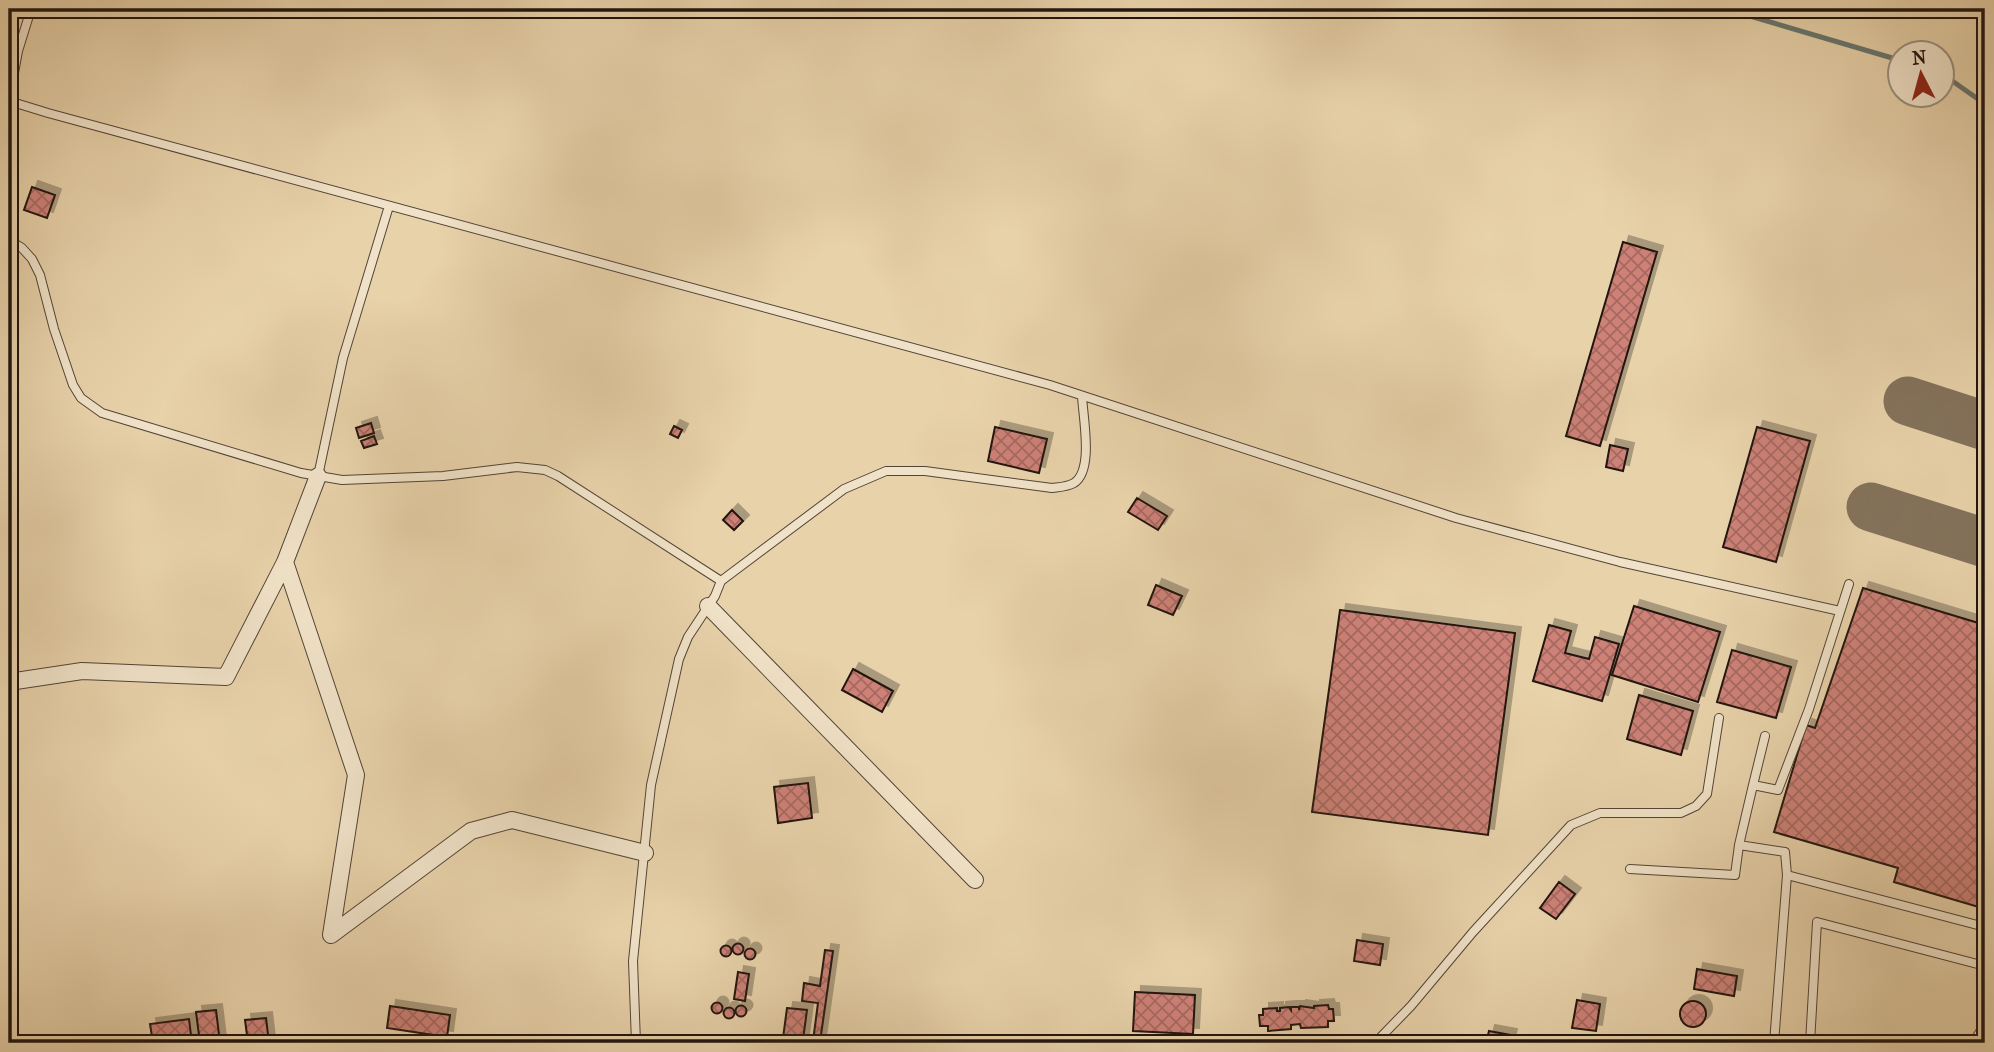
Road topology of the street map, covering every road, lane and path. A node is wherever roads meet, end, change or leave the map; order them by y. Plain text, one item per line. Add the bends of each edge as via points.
1 (31, 9) edge
2 (9, 100) edge
3 (389, 206) junction
4 (9, 240) edge
5 (1082, 396) junction
6 (317, 476) junction
7 (285, 562) junction
8 (722, 581) junction
9 (1849, 584) dead end
10 (708, 606) junction
11 (1840, 611) junction
12 (9, 682) edge
13 (1719, 718) dead end
14 (1765, 736) dead end
15 (1753, 785) junction
16 (1739, 845) junction
17 (645, 853) junction
18 (1630, 869) dead end
19 (1787, 875) junction
20 (975, 880) dead end
21 (1985, 927) edge
22 (1985, 966) edge
23 (1985, 1024) edge
24 (636, 1043) edge
25 (1375, 1043) edge
26 (1774, 1043) edge
27 (1811, 1043) edge
28 (1973, 1043) edge

1 - 2 lane
2 - 3 lane
3 - 5 lane
3 - 6 lane via 344,358
4 - 6 lane via 32,259 40,275 74,385 92,407
5 - 8 lane via 1086,459 1081,476 1066,487 887,471 844,489
5 - 11 lane via 1456,518 1620,562
6 - 7 street
6 - 8 lane via 366,480 517,467 545,470
7 - 12 street via 226,677 82,671
7 - 17 street via 356,775 331,934 471,831 512,820
8 - 10 lane
9 - 11 lane
10 - 17 lane via 678,659 650,785
10 - 20 street
11 - 15 lane via 1777,790
13 - 25 lane via 1707,794 1696,806 1681,813 1600,813 1572,825
14 - 15 lane
15 - 16 lane
16 - 18 lane via 1735,875
16 - 19 lane via 1785,852
17 - 24 lane via 633,961
19 - 21 lane
19 - 26 lane
22 - 27 lane via 1817,922
23 - 28 lane

